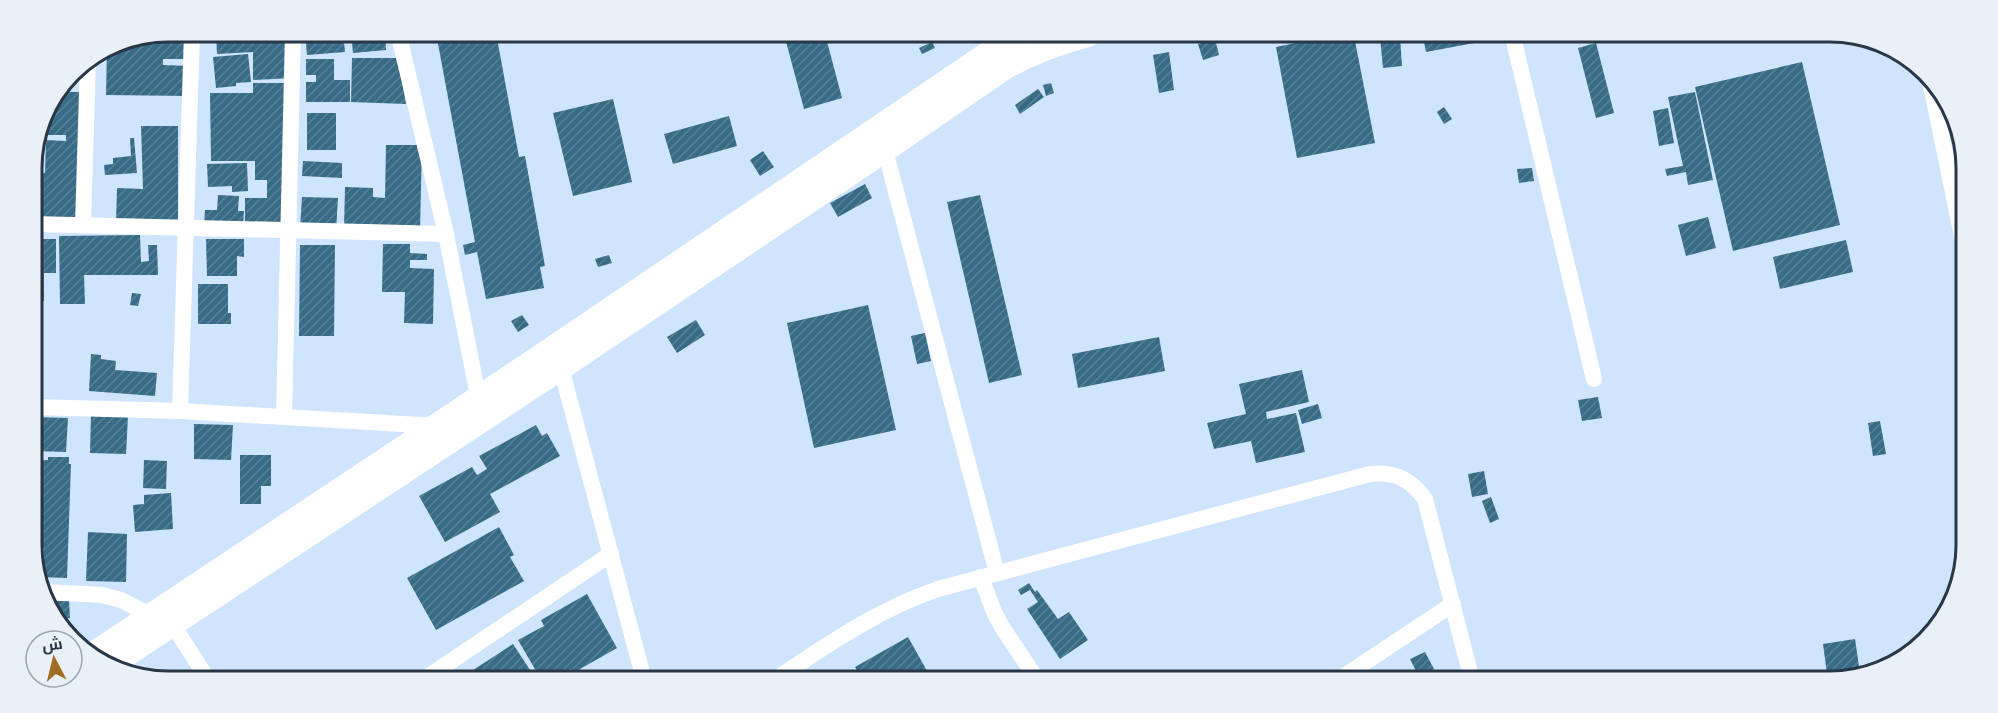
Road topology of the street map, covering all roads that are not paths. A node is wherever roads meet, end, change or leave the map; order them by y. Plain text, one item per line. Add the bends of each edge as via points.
1 (192, 42) edge
2 (293, 42) edge
3 (400, 42) edge
4 (1006, 42) edge
5 (1064, 42) edge
6 (1514, 42) edge
7 (88, 71) edge
8 (1933, 95) edge
9 (885, 150) junction
10 (1956, 207) edge
11 (42, 224) edge
12 (83, 225) junction
13 (187, 228) junction
14 (287, 231) junction
15 (446, 234) junction
16 (561, 368) junction
17 (1594, 379) dead end
18 (42, 407) edge
19 (480, 408) junction
20 (180, 411) junction
21 (284, 417) junction
22 (446, 431) junction
23 (611, 554) junction
24 (989, 575) junction
25 (52, 592) edge
26 (1453, 604) junction
27 (150, 615) junction
28 (172, 625) junction
29 (99, 650) edge
30 (119, 661) edge
31 (202, 671) edge
32 (436, 671) edge
33 (642, 671) edge
34 (788, 671) edge
35 (1031, 671) edge
36 (1352, 671) edge
37 (1470, 671) edge

1 - 13 street
2 - 14 street
3 - 15 street
4 - 19 main road
5 - 9 main road via 1004,68
6 - 17 street
7 - 12 street
8 - 10 street
9 - 16 main road
9 - 24 street
11 - 12 street
12 - 13 street
13 - 14 street
13 - 20 street
14 - 15 street
14 - 21 street
15 - 19 street
16 - 19 main road
16 - 23 street
18 - 20 street
19 - 22 main road
20 - 21 street
21 - 22 street
22 - 27 main road
22 - 28 main road
23 - 32 street
23 - 33 street
24 - 26 street via 1380,472 1412,483 1425,499
24 - 34 street via 894,606
24 - 35 street via 994,612
25 - 27 street via 102,595
26 - 36 street
26 - 37 street
27 - 29 main road
28 - 30 main road
28 - 31 street

